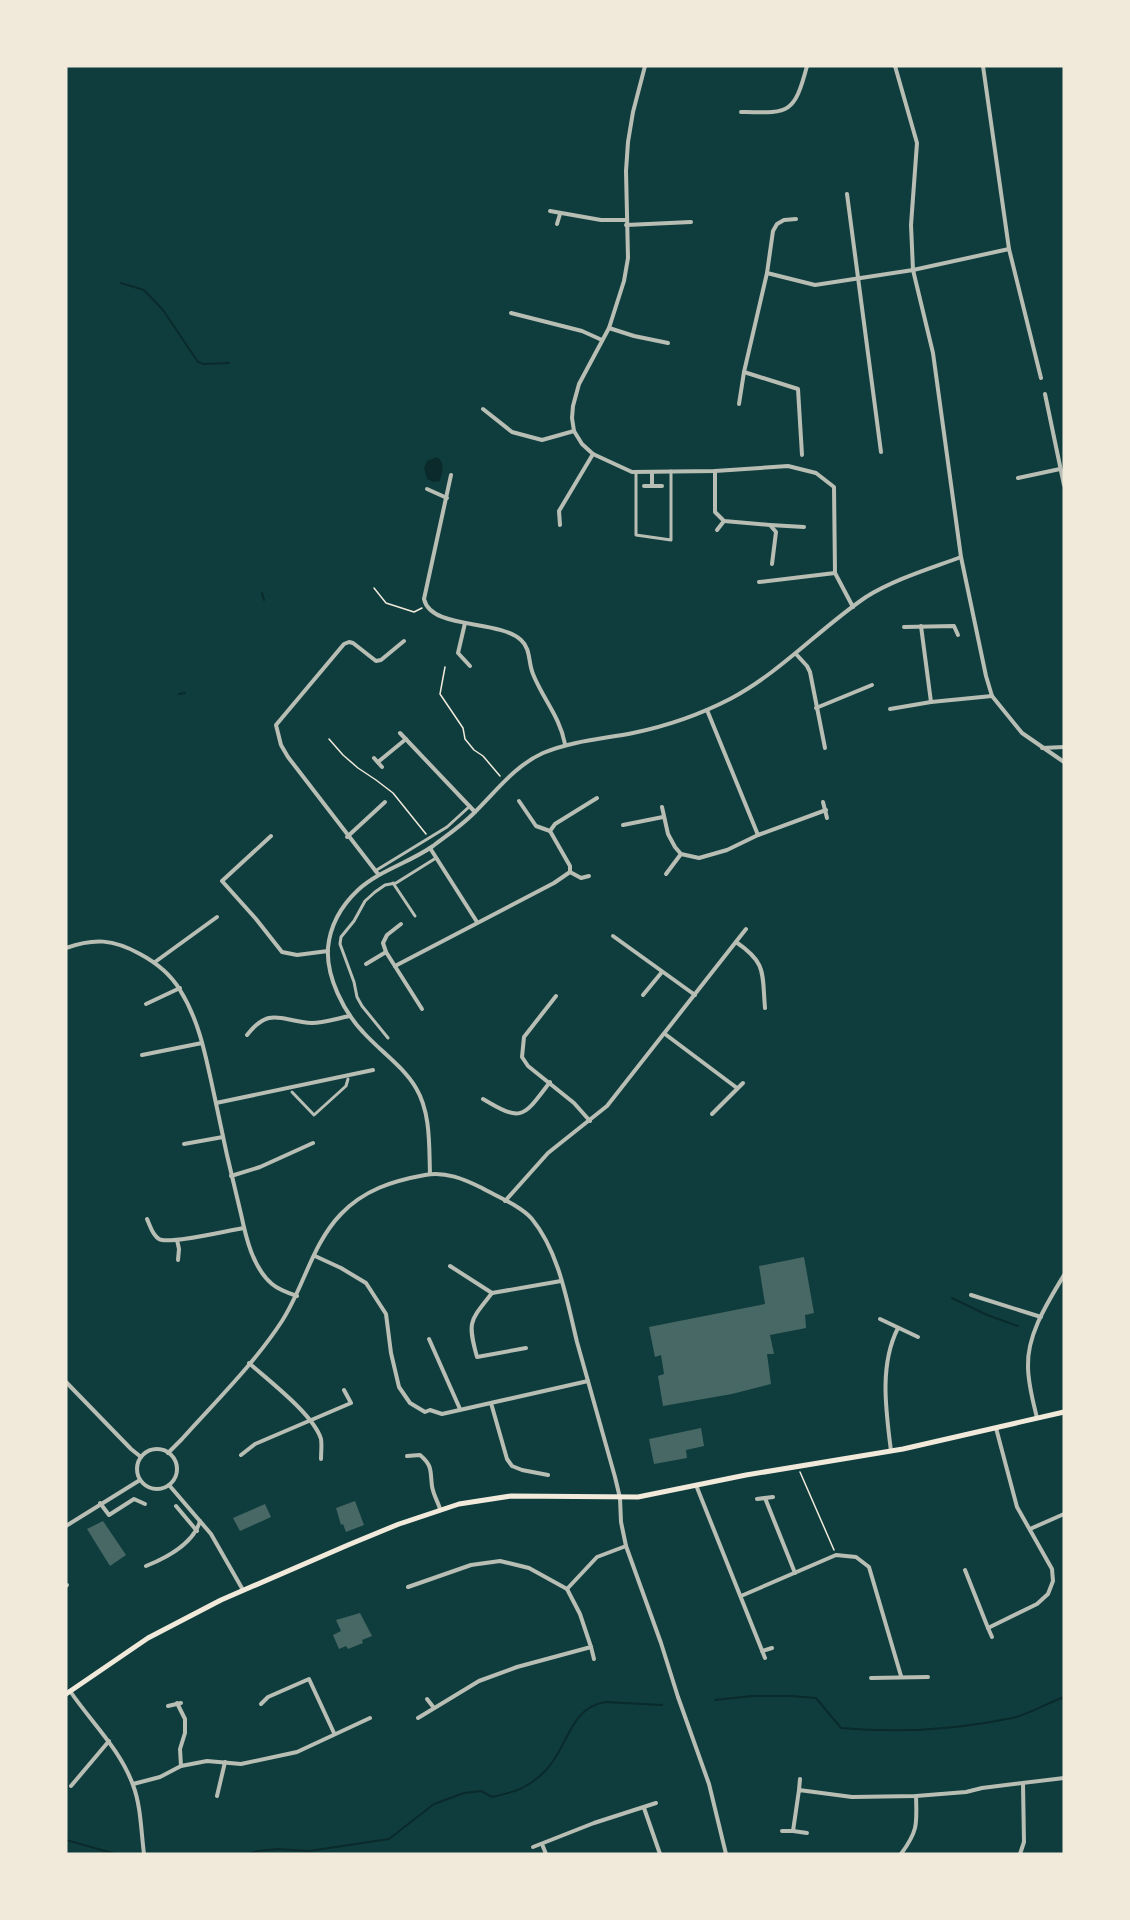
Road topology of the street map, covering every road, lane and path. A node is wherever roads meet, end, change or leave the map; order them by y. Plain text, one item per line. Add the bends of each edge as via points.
1 (645, 66) edge
2 (807, 66) edge
3 (895, 66) edge
4 (983, 66) edge
5 (741, 112) dead end
6 (847, 194) dead end
7 (550, 211) dead end
8 (561, 214) junction
9 (796, 219) dead end
10 (691, 222) dead end
11 (626, 223) junction
12 (557, 224) dead end
13 (1009, 249) junction
14 (914, 270) junction
15 (767, 273) junction
16 (857, 278) junction
17 (511, 313) dead end
18 (609, 327) junction
19 (602, 340) junction
20 (668, 343) dead end
21 (744, 372) junction
22 (1041, 378) dead end
23 (1045, 394) dead end
24 (739, 404) dead end
25 (483, 409) dead end
26 (574, 431) junction
27 (881, 452) dead end
28 (593, 454) junction
29 (802, 455) dead end
30 (1060, 469) junction
31 (671, 471) junction
32 (715, 471) junction
33 (636, 472) junction
34 (652, 472) junction
35 (451, 475) dead end
36 (1018, 478) dead end
37 (1064, 485) edge
38 (644, 486) dead end
39 (652, 486) junction
40 (662, 486) dead end
41 (427, 489) dead end
42 (447, 498) junction
43 (724, 521) junction
44 (560, 525) dead end
45 (770, 525) junction
46 (804, 527) dead end
47 (717, 530) dead end
48 (961, 557) junction
49 (772, 564) dead end
50 (835, 573) junction
51 (759, 582) dead end
52 (375, 588) dead end
53 (426, 606) junction
54 (853, 607) junction
55 (465, 623) junction
56 (921, 626) junction
57 (904, 627) dead end
58 (958, 635) dead end
59 (404, 641) dead end
60 (796, 654) junction
61 (470, 666) dead end
62 (445, 667) dead end
63 (872, 685) dead end
64 (992, 696) junction
65 (931, 702) junction
66 (816, 708) junction
67 (890, 709) dead end
68 (707, 710) junction
69 (400, 733) dead end
70 (329, 739) dead end
71 (406, 740) junction
72 (565, 744) junction
73 (1041, 747) junction
74 (1064, 747) edge
75 (825, 748) dead end
76 (1064, 762) edge
77 (382, 767) dead end
78 (504, 782) junction
79 (597, 798) dead end
80 (519, 801) dead end
81 (385, 802) dead end
82 (823, 802) dead end
83 (470, 806) junction
84 (662, 807) dead end
85 (826, 810) junction
86 (475, 812) junction
87 (663, 817) junction
88 (826, 818) dead end
89 (623, 825) dead end
90 (550, 831) junction
91 (271, 836) dead end
92 (758, 836) junction
93 (347, 837) junction
94 (428, 837) junction
95 (430, 848) junction
96 (681, 854) junction
97 (436, 858) junction
98 (570, 872) junction
99 (377, 873) junction
100 (666, 874) dead end
101 (589, 876) dead end
102 (393, 883) junction
103 (415, 916) dead end
104 (217, 917) dead end
105 (477, 922) junction
106 (401, 924) dead end
107 (746, 929) dead end
108 (613, 936) dead end
109 (736, 942) junction
110 (66, 948) edge
111 (328, 951) junction
112 (386, 952) junction
113 (155, 962) junction
114 (366, 964) dead end
115 (395, 966) junction
116 (662, 972) junction
117 (180, 988) junction
118 (643, 995) dead end
119 (695, 995) junction
120 (556, 996) dead end
121 (146, 1004) dead end
122 (765, 1008) dead end
123 (422, 1009) dead end
124 (350, 1016) junction
125 (665, 1034) junction
126 (247, 1035) dead end
127 (388, 1038) dead end
128 (202, 1043) junction
129 (142, 1055) dead end
130 (373, 1070) dead end
131 (348, 1079) dead end
132 (550, 1082) junction
133 (743, 1083) dead end
134 (737, 1088) junction
135 (292, 1092) dead end
136 (483, 1098) dead end
137 (216, 1103) junction
138 (712, 1113) dead end
139 (590, 1121) junction
140 (223, 1137) junction
141 (312, 1143) dead end
142 (184, 1144) dead end
143 (430, 1174) junction
144 (231, 1176) junction
145 (506, 1201) junction
146 (147, 1219) dead end
147 (244, 1227) junction
148 (177, 1240) junction
149 (315, 1256) junction
150 (178, 1260) dead end
151 (450, 1266) dead end
152 (1064, 1275) edge
153 (561, 1281) junction
154 (492, 1293) junction
155 (972, 1295) dead end
156 (297, 1296) junction
157 (1041, 1317) junction
158 (880, 1319) dead end
159 (898, 1328) junction
160 (918, 1337) dead end
161 (429, 1339) dead end
162 (526, 1347) dead end
163 (249, 1363) junction
164 (588, 1381) junction
165 (66, 1382) edge
166 (344, 1390) dead end
167 (491, 1404) junction
168 (460, 1409) junction
169 (1064, 1412) edge
170 (1037, 1418) junction
171 (310, 1422) junction
172 (996, 1428) junction
173 (891, 1451) junction
174 (168, 1453) junction
175 (241, 1455) dead end
176 (407, 1456) dead end
177 (141, 1457) junction
178 (321, 1459) dead end
179 (797, 1466) junction
180 (548, 1475) dead end
181 (140, 1480) junction
182 (169, 1485) junction
183 (696, 1485) junction
184 (772, 1497) dead end
185 (620, 1498) junction
186 (765, 1498) junction
187 (757, 1499) dead end
188 (100, 1503) junction
189 (145, 1504) dead end
190 (176, 1506) dead end
191 (440, 1509) junction
192 (1064, 1514) edge
193 (109, 1515) junction
194 (104, 1518) dead end
195 (200, 1521) junction
196 (66, 1525) edge
197 (1030, 1529) junction
198 (197, 1531) junction
199 (626, 1546) junction
200 (836, 1555) junction
201 (146, 1566) dead end
202 (965, 1570) dead end
203 (795, 1573) junction
204 (408, 1587) dead end
205 (567, 1589) junction
206 (243, 1590) junction
207 (741, 1596) junction
208 (988, 1628) junction
209 (992, 1636) dead end
210 (591, 1647) junction
211 (772, 1648) dead end
212 (762, 1651) junction
213 (765, 1658) dead end
214 (594, 1659) dead end
215 (313, 1675) dead end
216 (901, 1676) junction
217 (928, 1677) dead end
218 (871, 1678) dead end
219 (309, 1679) junction
220 (68, 1693) edge
221 (427, 1699) dead end
222 (261, 1704) dead end
223 (168, 1706) dead end
224 (434, 1708) junction
225 (370, 1718) dead end
226 (418, 1718) dead end
227 (334, 1733) junction
228 (109, 1741) junction
229 (225, 1762) junction
230 (181, 1766) junction
231 (800, 1779) dead end
232 (1064, 1779) edge
233 (133, 1784) junction
234 (1023, 1784) junction
235 (71, 1786) dead end
236 (800, 1790) junction
237 (217, 1796) dead end
238 (916, 1796) junction
239 (656, 1803) dead end
240 (644, 1808) junction
241 (793, 1831) junction
242 (782, 1832) dead end
243 (807, 1833) dead end
244 (542, 1844) junction
245 (533, 1847) dead end
246 (144, 1854) edge
247 (546, 1854) edge
248 (660, 1854) edge
249 (726, 1854) edge
250 (901, 1854) edge
251 (1020, 1854) edge

1 - 11 street via 628,142
2 - 5 street via 793,105 773,113
3 - 14 street via 917,143 911,225
4 - 13 street
6 - 16 street
7 - 8 street
8 - 11 street
8 - 12 street
9 - 15 street via 784,220 773,231
10 - 11 street
11 - 18 street via 628,258
13 - 14 street
13 - 22 street
14 - 16 street
14 - 48 street via 933,353
15 - 16 street via 815,285
15 - 21 street
16 - 27 street
17 - 19 street
18 - 19 street
18 - 20 street
19 - 26 street via 579,384 573,406
21 - 24 street
21 - 29 street via 798,389
23 - 30 street
25 - 26 street via 512,432 542,440
26 - 28 street
28 - 33 street
28 - 44 street via 559,511
30 - 36 street
30 - 37 street
31 - 32 street
31 - 33 street via 671,540 636,535
31 - 34 street
32 - 43 street via 715,512
32 - 50 street via 788,466 816,473 834,487
33 - 34 street
34 - 39 street
35 - 42 street
38 - 39 street
39 - 40 street
41 - 42 street
42 - 53 street via 424,598
43 - 45 street
43 - 47 street
45 - 46 street
45 - 49 street via 776,532
48 - 54 street via 913,574
48 - 64 street
50 - 51 street
50 - 54 street
52 - 53 path via 386,603 414,612
53 - 55 street via 435,614
54 - 60 street
55 - 61 street via 458,653
55 - 72 street via 499,629 525,645 533,674 555,714
56 - 57 street
56 - 58 street via 954,626
56 - 65 street
59 - 93 street via 376,661 354,644 344,644 276,725 288,757
60 - 66 street via 810,672
60 - 68 street via 754,685
62 - 78 path via 440,694 463,728 465,739
63 - 66 street
64 - 65 street
64 - 73 street via 1022,733
65 - 67 street
66 - 75 street
68 - 72 street via 649,729
68 - 92 street
69 - 71 street
70 - 94 path via 358,768 393,793
71 - 77 street via 376,760
71 - 83 street
72 - 78 street via 523,765
73 - 74 street
73 - 76 street
78 - 86 street
79 - 90 street
80 - 90 street via 536,826
81 - 93 street
82 - 85 street
83 - 86 street
83 - 94 street via 447,827
84 - 87 street
85 - 88 street
85 - 92 street
86 - 95 street
87 - 89 street
87 - 96 street
90 - 98 street
91 - 111 street via 222,881 282,952 297,955
92 - 96 street via 709,856
93 - 99 street
94 - 99 street
95 - 97 street
95 - 99 street
96 - 100 street
97 - 102 street
97 - 105 street
98 - 101 street via 581,878
98 - 105 street
99 - 111 street via 335,920
102 - 103 street
102 - 127 street via 365,901 340,944 357,997
104 - 113 street
105 - 115 street
106 - 112 street via 387,935
107 - 109 street
108 - 116 street
109 - 119 street
109 - 122 street via 759,962
110 - 113 street via 99,940 128,947
111 - 124 street via 336,988
112 - 114 street
112 - 115 street
113 - 117 street
115 - 123 street
116 - 118 street
116 - 119 street
117 - 121 street
117 - 128 street
119 - 125 street
120 - 132 street via 524,1037 522,1046 522,1057 528,1066
124 - 126 street via 312,1023 278,1016 256,1023
124 - 143 street via 417,1089 426,1118
125 - 134 street
125 - 139 street via 607,1106
128 - 129 street
128 - 137 street
130 - 137 street
131 - 135 street via 346,1086 314,1115
132 - 136 street via 530,1108 521,1113 510,1114
132 - 139 street
133 - 134 street
134 - 138 street
137 - 140 street
139 - 145 street via 548,1154
140 - 142 street
140 - 144 street
141 - 144 street
143 - 145 street via 464,1179
143 - 149 street via 384,1184 360,1197 331,1225
144 - 147 street
145 - 153 street via 531,1218 548,1245
146 - 148 street via 156,1237
147 - 148 street
147 - 156 street via 264,1276 279,1289
148 - 150 street
149 - 156 street
149 - 168 street via 366,1283 386,1314 399,1387 410,1403 425,1412 442,1414
151 - 154 street
152 - 157 street
153 - 154 street
153 - 164 street
154 - 162 street via 470,1327 477,1357
155 - 157 street
156 - 163 street
157 - 170 street via 1028,1365
158 - 159 street
159 - 160 street
159 - 173 street via 889,1349 886,1378 885,1410
161 - 168 street
163 - 171 street
163 - 174 street
164 - 167 street
164 - 185 street
165 - 177 street
166 - 171 street via 351,1403
167 - 168 street
167 - 180 street via 512,1466
169 - 170 main road
170 - 172 main road
171 - 175 street via 255,1444
171 - 178 street via 321,1439
172 - 173 main road
172 - 197 street via 1017,1507
173 - 179 main road
174 - 177 street via 156,1449
174 - 182 street via 176,1464
176 - 191 street via 420,1455 427,1461
177 - 181 street via 136,1469
179 - 183 main road
179 - 200 path
181 - 182 street via 156,1489
181 - 188 street
182 - 195 street
183 - 185 main road
183 - 207 street
184 - 186 street
185 - 191 main road via 511,1496
185 - 199 street
186 - 187 street
186 - 203 street
188 - 193 street
188 - 196 street
189 - 193 street via 134,1499
190 - 198 street
191 - 206 main road
192 - 197 street
193 - 194 street
195 - 198 street
195 - 206 street
197 - 208 street via 1052,1569 1048,1594 1037,1604
198 - 201 street via 166,1558
199 - 205 street via 597,1557
199 - 249 street via 709,1784
200 - 203 street
200 - 216 street via 856,1557 869,1567
202 - 208 street
203 - 207 street
204 - 205 street via 471,1565 500,1561 529,1568
205 - 210 street
206 - 220 main road via 148,1638
207 - 212 street
208 - 209 street
210 - 214 street
210 - 224 street via 479,1681
211 - 212 street
212 - 213 street
215 - 219 street
216 - 217 street
216 - 218 street
219 - 222 street
219 - 227 street
220 - 228 street
221 - 224 street
223 - 230 street via 179,1703 185,1719
224 - 226 street
225 - 227 street
227 - 229 street via 297,1752 241,1764
228 - 233 street
228 - 235 street
229 - 230 street
229 - 237 street
230 - 233 street
231 - 236 street
232 - 234 street
233 - 246 street
234 - 238 street
234 - 251 street via 1024,1842
236 - 238 street via 852,1797
236 - 241 street
238 - 250 street via 917,1827
239 - 240 street
240 - 244 street
240 - 248 street
241 - 242 street
241 - 243 street
244 - 245 street
244 - 247 street

